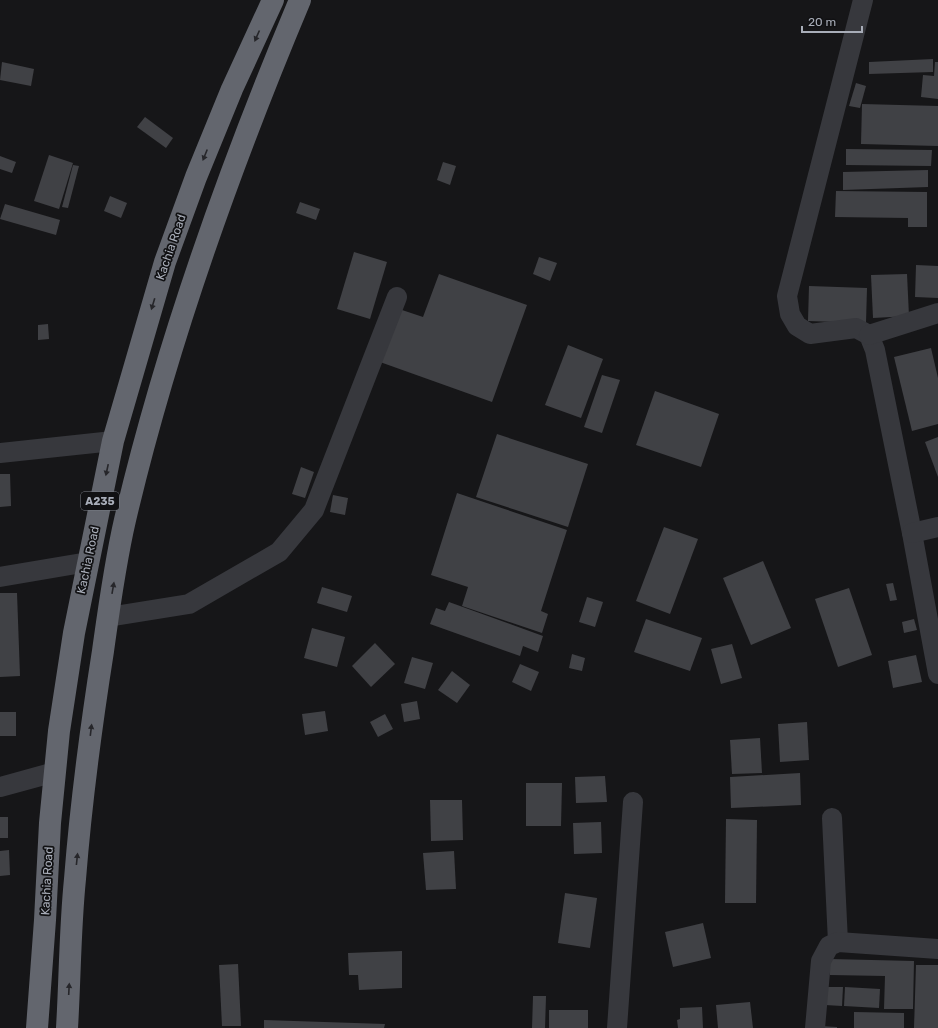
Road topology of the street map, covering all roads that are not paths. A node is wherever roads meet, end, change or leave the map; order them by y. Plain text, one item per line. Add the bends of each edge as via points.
1 (273, 0) edge
2 (300, 0) edge
3 (863, 0) edge
4 (397, 297) dead end
5 (938, 312) edge
6 (869, 335) junction
7 (113, 441) junction
8 (0, 453) edge
9 (938, 527) edge
10 (912, 533) junction
11 (88, 562) junction
12 (0, 577) edge
13 (108, 617) junction
14 (938, 674) edge
15 (55, 772) junction
16 (0, 787) edge
17 (633, 802) dead end
18 (832, 818) dead end
19 (838, 942) junction
20 (938, 949) edge
21 (37, 1028) edge
22 (67, 1028) edge
23 (617, 1028) edge
24 (815, 1028) edge

1 -> 7 highway, Kachia Road / A235 via 232,89 165,262
13 -> 2 highway, A235 via 125,522 169,357 194,275 262,90
3 - 6 street via 787,296 790,314 797,326 810,334 856,328
4 - 13 street via 314,510 279,552 189,604
5 - 6 street
6 - 10 street via 875,350
7 - 8 street
7 -> 11 highway, Kachia Road / A235
9 - 10 street
10 - 14 street
11 - 12 street
11 - 15 highway, Kachia Road / A235 via 73,640
22 -> 13 highway, A235 via 74,880
15 - 16 street
15 - 21 highway, Kachia Road / A235
17 - 23 street
18 - 19 street
19 - 20 street
19 - 24 street via 829,946 821,961

